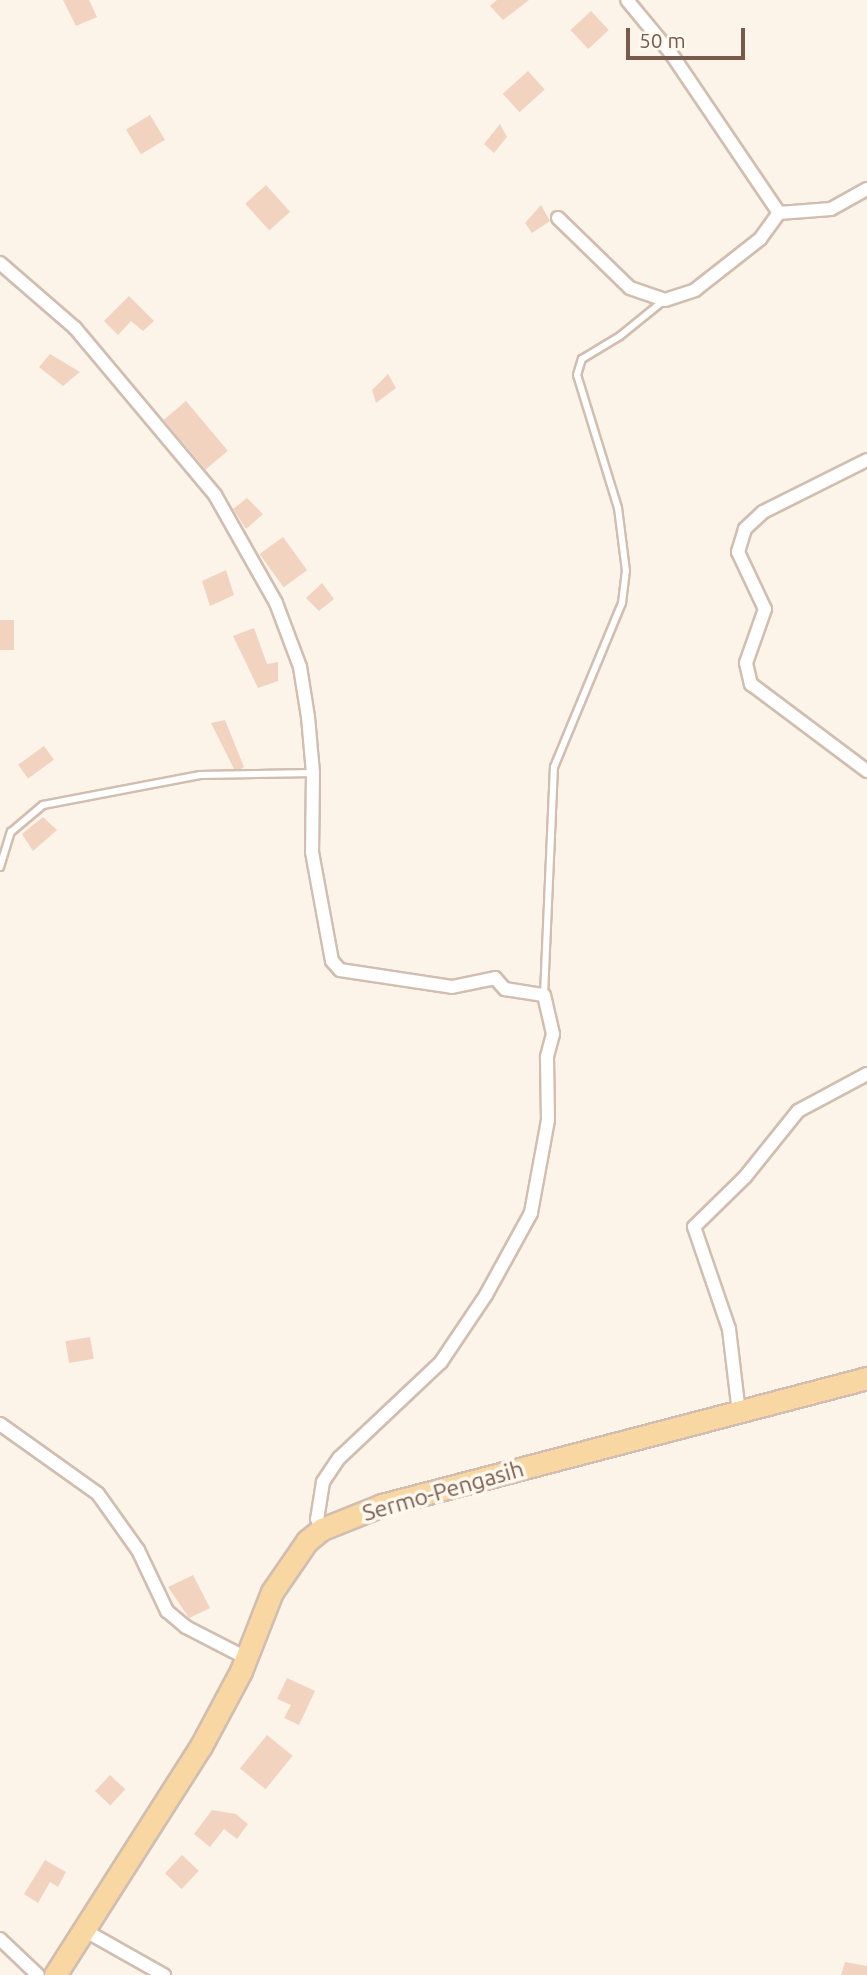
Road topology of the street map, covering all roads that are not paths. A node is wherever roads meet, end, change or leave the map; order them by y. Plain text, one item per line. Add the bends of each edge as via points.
1 (627, 0) edge
2 (867, 189) edge
3 (779, 213) junction
4 (558, 218) dead end
5 (0, 263) edge
6 (665, 300) junction
7 (867, 460) edge
8 (867, 771) edge
9 (313, 772) junction
10 (0, 867) edge
11 (544, 995) junction
12 (867, 1074) edge
13 (867, 1378) edge
14 (739, 1413) junction
15 (0, 1424) edge
16 (322, 1529) junction
17 (246, 1658) junction
18 (84, 1930) junction
19 (0, 1939) edge
20 (38, 1975) edge
21 (55, 1975) edge
22 (164, 1975) edge

1 - 3 street via 670,52
2 - 3 street via 831,209
3 - 6 street via 760,239 695,290
4 - 6 street via 630,289
5 - 9 street via 75,328 215,495 291,636 300,667
6 - 11 lane via 582,359 577,375 618,508 626,571 622,603 554,767
7 - 8 street via 763,512 745,528 738,552 765,609 746,663 751,684
9 - 10 lane via 200,775 43,805 10,832
9 - 11 street via 314,877 327,948 340,970 452,987 495,978 505,989
11 - 16 street via 553,1034 547,1057 548,1119 531,1213 486,1295 441,1362 339,1458 323,1482 317,1519
12 - 14 street via 798,1111 746,1177 694,1227 693,1236 729,1329
13 - 14 main road, Sermo-Pengasih
14 - 16 main road, Sermo-Pengasih via 382,1504
15 - 17 street via 98,1494 138,1550 167,1611 186,1627
16 - 17 main road, Sermo-Pengasih via 307,1541 272,1592
17 - 18 main road, Sermo-Pengasih via 201,1746
18 - 21 main road, Sermo-Pengasih
18 - 22 street
19 - 20 street

